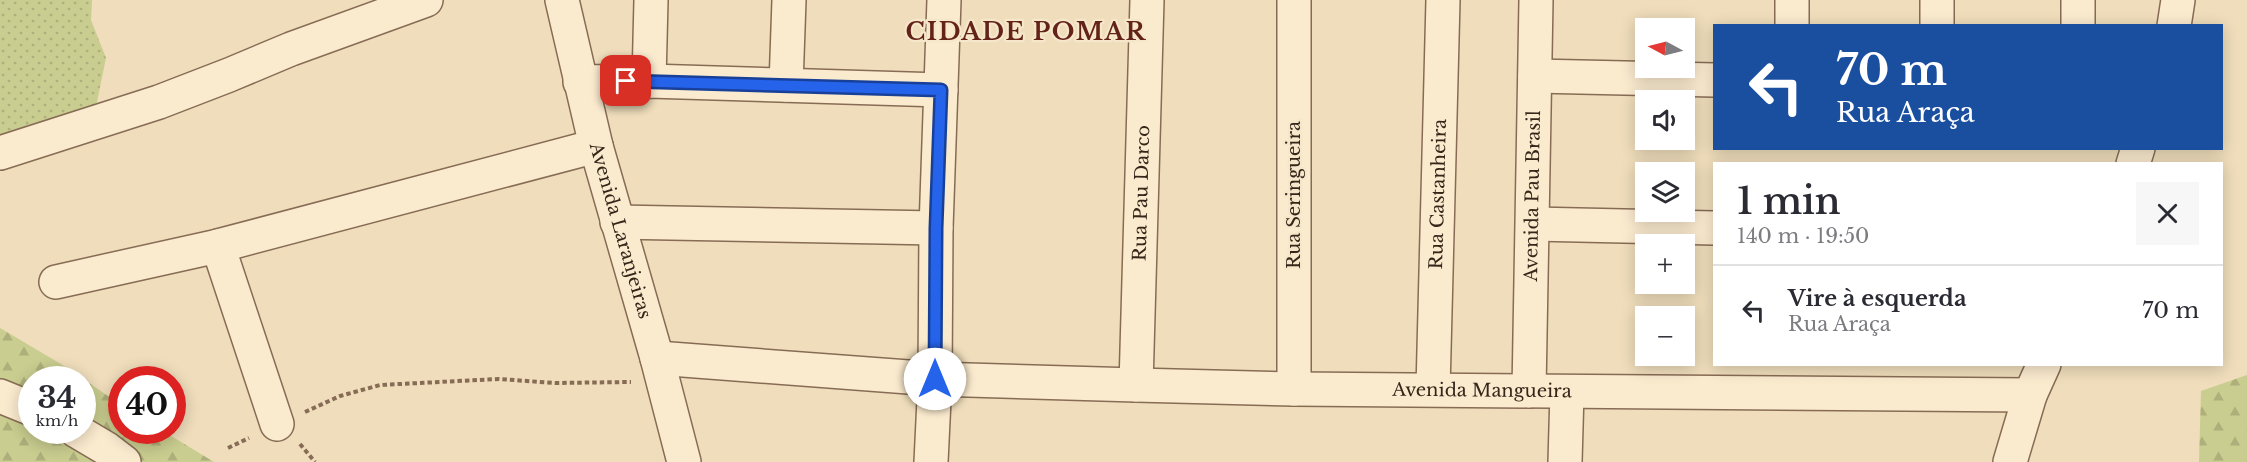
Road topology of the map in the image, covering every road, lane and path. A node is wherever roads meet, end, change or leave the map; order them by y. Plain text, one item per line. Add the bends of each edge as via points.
1 (426, 0) edge
2 (562, 0) edge
3 (651, 0) edge
4 (789, 0) edge
5 (944, 0) edge
6 (1147, 0) edge
7 (1294, 0) edge
8 (1443, 0) edge
9 (1536, 0) edge
10 (1792, 0) edge
11 (1937, 0) edge
12 (2078, 0) edge
13 (2178, 0) edge
14 (1792, 24) edge
15 (1937, 24) edge
16 (2078, 24) edge
17 (2174, 24) edge
18 (1535, 76) junction
19 (1713, 80) edge
20 (649, 81) junction
21 (580, 82) junction
22 (786, 85) junction
23 (941, 90) junction
24 (596, 146) junction
25 (0, 153) edge
26 (617, 222) junction
27 (1533, 224) junction
28 (936, 228) junction
29 (1713, 228) edge
30 (218, 246) junction
31 (56, 282) dead end
32 (657, 358) junction
33 (2043, 366) edge
34 (935, 379) junction
35 (1136, 385) junction
36 (1294, 389) junction
37 (1433, 389) junction
38 (1529, 391) junction
39 (1567, 392) junction
40 (2030, 395) junction
41 (0, 396) edge
42 (18, 403) edge
43 (277, 424) junction
44 (96, 442) edge
45 (228, 447) dead end
46 (681, 461) edge
47 (124, 462) edge
48 (931, 462) edge
49 (1565, 462) edge
50 (2010, 462) edge

1 - 25 street via 159,102
2 - 21 street, Avenida Laranjeiras
3 - 20 street
4 - 22 street
5 - 23 street
6 - 35 street, Rua Pau Darco
7 - 36 street, Rua Seringueira
8 - 37 street, Rua Castanheira
9 - 18 street, Avenida Pau Brasil
10 - 14 street
11 - 15 street
12 - 16 street
13 - 17 street
18 - 19 street
18 - 27 street, Avenida Pau Brasil
20 - 21 street
20 - 22 street
21 - 24 street, Avenida Laranjeiras
22 - 23 street
23 - 28 street
24 - 26 street, Avenida Laranjeiras
24 - 30 street
26 - 28 street
26 - 32 street, Avenida Laranjeiras
27 - 29 street
27 - 38 street, Avenida Pau Brasil
28 - 34 street
30 - 31 street
30 - 43 street
32 - 34 street, Avenida Mangueira
32 - 43 path via 646,374 631,382 499,379 380,385 340,396
32 - 46 street, Avenida Laranjeiras
33 - 40 street
34 - 35 street, Avenida Mangueira
34 - 48 street
35 - 36 street, Avenida Mangueira
36 - 37 street, Avenida Mangueira
37 - 38 street, Avenida Mangueira
38 - 39 street, Avenida Mangueira
39 - 40 street, Avenida Mangueira
39 - 49 street
40 - 50 street
41 - 42 street
43 - 45 path
44 - 47 street

